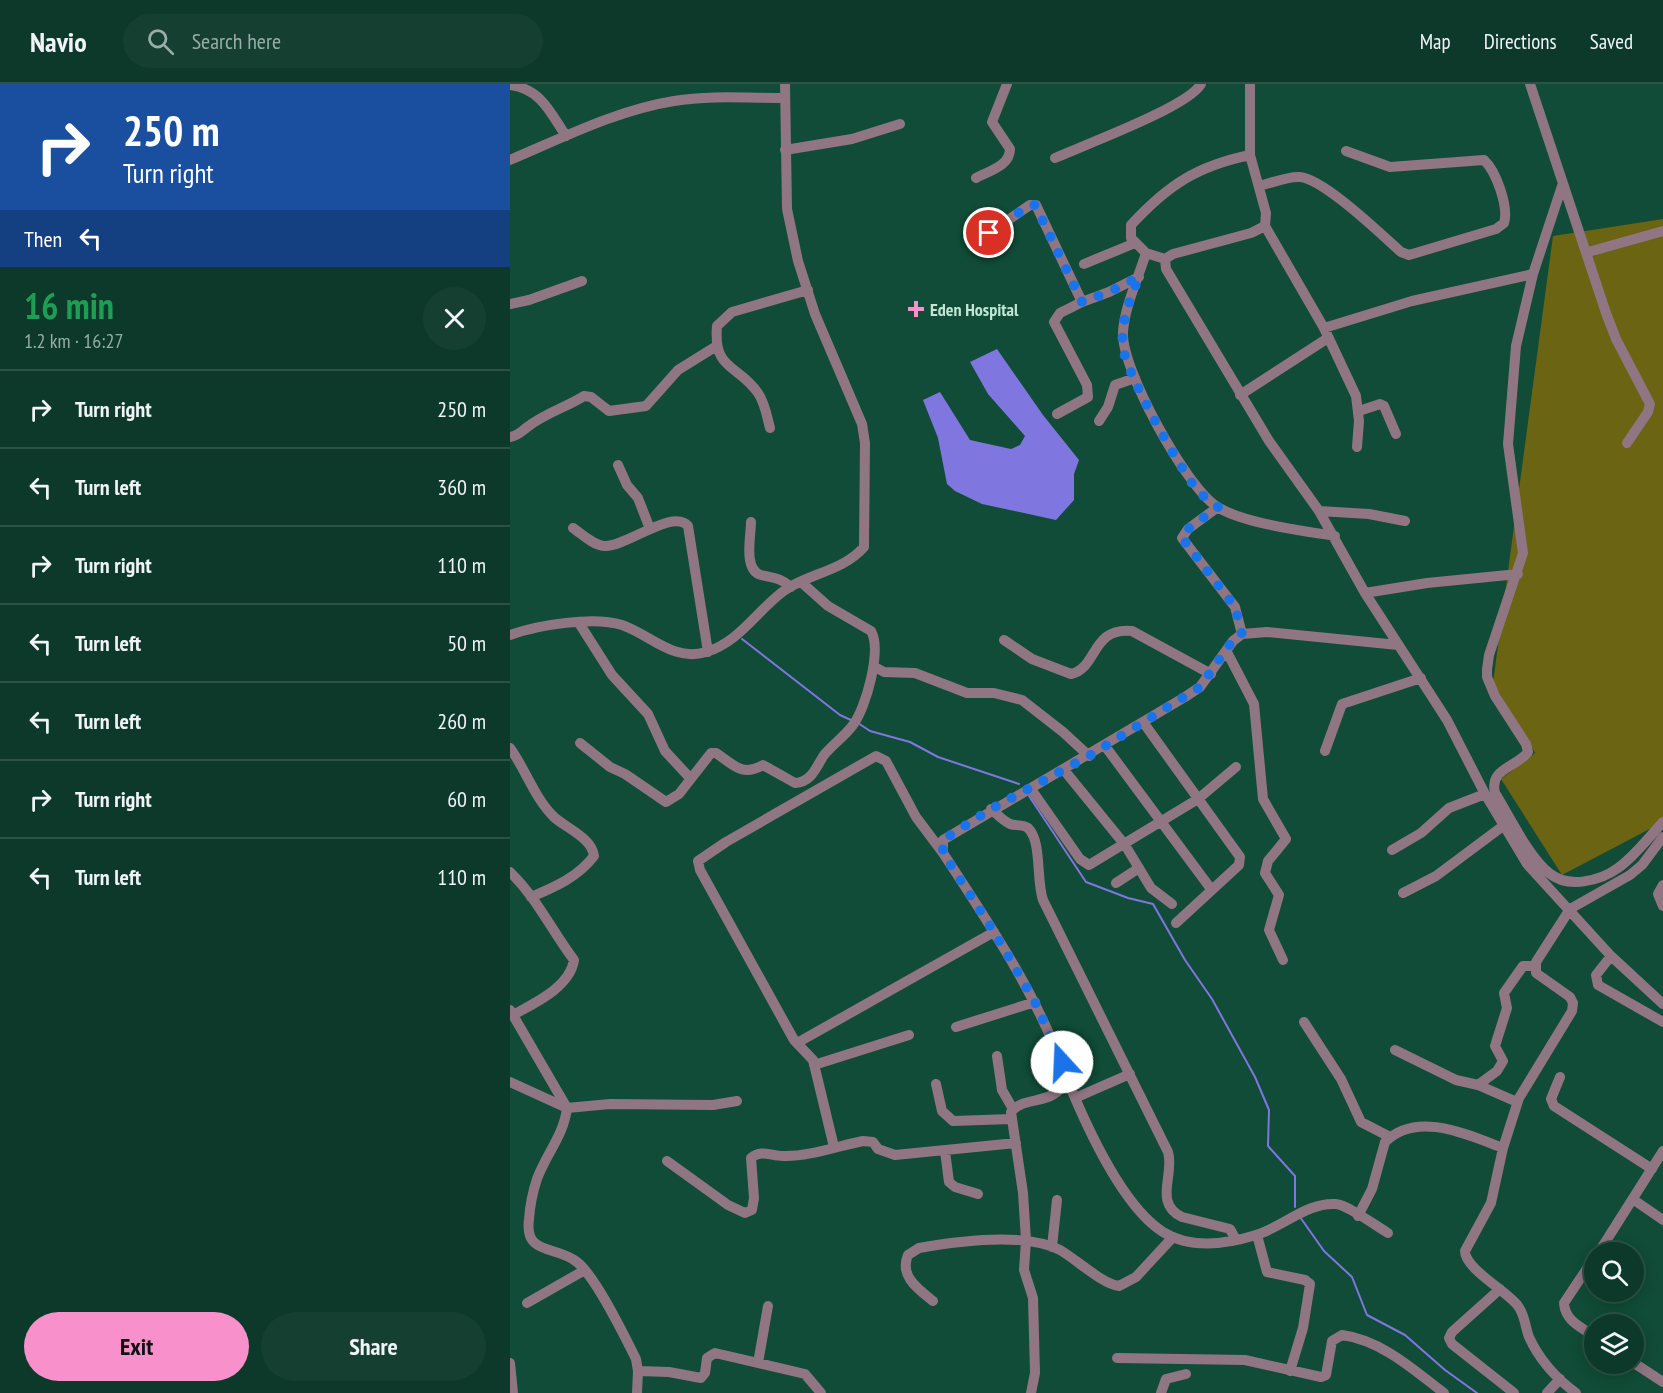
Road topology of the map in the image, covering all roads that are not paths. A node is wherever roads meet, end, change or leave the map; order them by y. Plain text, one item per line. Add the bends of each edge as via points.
1 (785, 84) edge
2 (1007, 84) edge
3 (1201, 84) edge
4 (1250, 84) edge
5 (1530, 84) edge
6 (510, 85) edge
7 (783, 98) junction
8 (900, 124) dead end
9 (566, 136) junction
10 (784, 150) junction
11 (1346, 151) dead end
12 (1250, 155) junction
13 (1055, 158) dead end
14 (510, 160) edge
15 (976, 178) dead end
16 (1259, 186) junction
17 (1562, 186) junction
18 (1264, 226) junction
19 (1663, 231) edge
20 (989, 233) dead end
21 (1135, 243) junction
22 (1588, 252) junction
23 (1146, 253) junction
24 (1165, 259) junction
25 (1084, 264) dead end
26 (1533, 274) junction
27 (1139, 277) junction
28 (582, 281) dead end
29 (808, 290) junction
30 (1082, 302) junction
31 (510, 304) edge
32 (1326, 333) junction
33 (715, 347) junction
34 (1135, 378) junction
35 (1240, 394) junction
36 (1359, 411) junction
37 (1057, 414) dead end
38 (1099, 421) dead end
39 (771, 428) dead end
40 (1396, 434) dead end
41 (510, 437) edge
42 (1627, 444) dead end
43 (1357, 447) dead end
44 (618, 465) dead end
45 (1218, 507) junction
46 (1319, 511) junction
47 (1405, 521) dead end
48 (751, 522) dead end
49 (573, 528) dead end
50 (650, 529) junction
51 (1335, 536) junction
52 (1518, 574) junction
53 (796, 584) junction
54 (1365, 593) junction
55 (579, 623) junction
56 (1242, 634) junction
57 (510, 635) edge
58 (1004, 640) dead end
59 (1398, 645) junction
60 (708, 652) junction
61 (1227, 652) junction
62 (875, 667) junction
63 (1211, 674) junction
64 (1421, 678) junction
65 (1143, 722) junction
66 (580, 743) dead end
67 (1105, 746) junction
68 (510, 748) edge
69 (1325, 751) dead end
70 (1089, 756) junction
71 (1236, 767) dead end
72 (1064, 770) junction
73 (690, 778) junction
74 (1031, 789) junction
75 (1485, 794) junction
76 (1198, 799) junction
77 (991, 809) junction
78 (1161, 822) junction
79 (1663, 822) edge
80 (1503, 826) junction
81 (1663, 837) edge
82 (1125, 845) junction
83 (1392, 850) dead end
84 (943, 853) junction
85 (1139, 868) junction
86 (510, 872) edge
87 (1116, 883) dead end
88 (1663, 885) edge
89 (1211, 889) junction
90 (1403, 893) dead end
91 (531, 897) junction
92 (1172, 904) dead end
93 (1663, 906) edge
94 (1570, 909) junction
95 (1176, 923) dead end
96 (994, 932) junction
97 (1611, 956) junction
98 (1283, 960) dead end
99 (1535, 966) junction
100 (1035, 1002) junction
101 (1663, 1004) edge
102 (512, 1013) edge
103 (1304, 1022) dead end
104 (1663, 1022) edge
105 (956, 1027) dead end
106 (909, 1035) dead end
107 (796, 1043) junction
108 (1395, 1050) dead end
109 (997, 1056) dead end
110 (814, 1065) junction
111 (1130, 1074) junction
112 (1560, 1077) dead end
113 (1067, 1079) junction
114 (510, 1082) edge
115 (936, 1084) dead end
116 (1478, 1085) junction
117 (1075, 1098) junction
118 (737, 1101) dead end
119 (1518, 1102) junction
120 (567, 1108) junction
121 (1012, 1114) junction
122 (1390, 1137) junction
123 (1016, 1143) junction
124 (834, 1147) junction
125 (1503, 1148) junction
126 (945, 1151) junction
127 (1663, 1151) edge
128 (667, 1161) dead end
129 (1652, 1169) junction
130 (978, 1194) dead end
131 (1057, 1200) dead end
132 (1634, 1200) junction
133 (1358, 1216) junction
134 (1663, 1220) edge
135 (1388, 1233) dead end
136 (1257, 1235) junction
137 (1173, 1237) junction
138 (1026, 1239) junction
139 (1236, 1240) junction
140 (1606, 1242) edge
141 (1052, 1247) junction
142 (585, 1270) junction
143 (1584, 1273) edge
144 (1500, 1289) junction
145 (933, 1301) dead end
146 (527, 1303) dead end
147 (768, 1306) dead end
148 (1584, 1329) edge
149 (1118, 1358) dead end
150 (510, 1363) edge
151 (758, 1363) junction
152 (1292, 1365) junction
153 (1644, 1370) edge
154 (638, 1371) junction
155 (1186, 1374) dead end
156 (1560, 1379) junction
157 (1663, 1382) edge
158 (513, 1393) edge
159 (637, 1393) edge
160 (821, 1393) edge
161 (1031, 1393) edge
162 (1161, 1393) edge
163 (1444, 1393) edge
164 (1514, 1393) edge
165 (1547, 1393) edge
166 (1576, 1393) edge

1 - 7 street
2 - 15 street via 992,122 1011,152 1004,164
3 - 13 street via 1191,95 1172,105
4 - 12 street
5 - 17 street
6 - 9 street via 537,94
7 - 9 street via 674,101
7 - 10 street
8 - 10 street via 852,139
9 - 14 street
10 - 29 street via 787,209
11 - 16 street via 1390,167 1484,160 1494,174 1506,211 1504,223 1496,229 1409,255 1311,180 1292,178
12 - 16 street
12 - 21 street via 1202,168 1166,190 1131,225
16 - 18 street via 1266,213
17 - 22 street
17 - 26 street
18 - 24 street
18 - 32 street
19 - 22 street
20 - 30 street via 1035,205
21 - 23 street
21 - 25 street
22 - 42 street via 1616,339 1650,404
23 - 24 street
23 - 27 street
24 - 35 street via 1174,285
26 - 32 street via 1412,301
26 - 52 street via 1516,346 1508,444 1521,535
27 - 30 street
27 - 34 street via 1123,331 1123,347
28 - 31 street
29 - 33 street via 726,315 717,326
29 - 53 street via 826,343 862,424 865,541 853,558
30 - 37 street via 1060,313 1054,322 1087,385 1088,397
32 - 35 street
32 - 36 street via 1356,396
33 - 39 street via 730,368 758,393
33 - 41 street via 678,370 646,406 609,411 584,396
34 - 38 street via 1115,385
34 - 45 street via 1190,480
35 - 46 street
36 - 40 street via 1384,406
36 - 43 street
44 - 50 street via 638,498
45 - 51 street via 1274,526
45 - 56 street via 1182,538 1235,607
46 - 47 street
46 - 51 street
48 - 53 street via 753,570
49 - 50 street via 606,546
50 - 60 street via 679,520 688,526
51 - 54 street
52 - 54 street
52 - 79 street via 1489,655 1487,677 1528,752 1496,777 1495,793 1540,863 1560,879 1592,881 1606,876 1620,867
53 - 60 street via 734,637
53 - 62 street via 871,631
54 - 59 street
55 - 57 street
55 - 60 street via 609,622 686,654
55 - 73 street via 612,675 648,714 665,751
56 - 59 street via 1267,632
56 - 61 street via 1233,640
58 - 63 street via 1032,658 1071,674 1083,667 1104,638 1121,630 1132,631
59 - 64 street
61 - 63 street
61 - 98 street via 1254,704 1263,799 1286,839 1268,861 1265,873 1279,895 1269,930
62 - 70 street via 884,672 915,673 967,693 994,693 1022,700
62 - 73 street via 855,722 825,754 809,779 791,781 766,766 743,771 716,753 707,755
63 - 65 street via 1200,687
64 - 69 street via 1342,704
64 - 75 street via 1448,720
65 - 67 street
65 - 76 street
66 - 73 street via 666,802
67 - 70 street
67 - 78 street
68 - 91 street via 552,816 588,843 594,856 557,886
70 - 72 street
71 - 76 street
72 - 74 street
72 - 82 street
74 - 77 street
74 - 82 street via 1086,864 1096,863
75 - 80 street
75 - 83 street via 1449,808 1421,833
76 - 78 street
76 - 89 street via 1237,851 1240,861
77 - 84 street via 943,840
77 - 111 street via 1008,823 1029,830 1039,856 1037,876 1043,900
78 - 82 street
78 - 89 street
80 - 90 street via 1436,876
80 - 94 street via 1527,864
81 - 94 street via 1630,875
82 - 85 street
84 - 96 street
84 - 107 street via 916,817 886,761 876,756 700,858 699,870
85 - 87 street
85 - 92 street via 1151,888
86 - 91 street
88 - 93 street via 1658,894
89 - 95 street
91 - 102 street via 574,962 551,992
94 - 97 street
94 - 99 street
96 - 100 street
96 - 107 street
97 - 101 street
97 - 104 street via 1596,975 1598,985
99 - 116 street via 1523,966 1506,988 1507,1008 1495,1046 1503,1061 1497,1071
99 - 119 street via 1539,977 1573,1003 1572,1011
100 - 105 street
100 - 113 street
102 - 120 street
103 - 122 street via 1341,1079 1361,1122
106 - 110 street
107 - 110 street
108 - 116 street via 1456,1080
109 - 121 street via 1002,1090
110 - 124 street
111 - 117 street
111 - 139 street via 1170,1159 1165,1185 1172,1210 1182,1217 1226,1227
112 - 129 street via 1551,1099 1554,1106
113 - 117 street
113 - 121 street via 1057,1094
114 - 120 street
115 - 121 street via 942,1111 953,1121
116 - 119 street
117 - 137 street via 1123,1189 1153,1224
118 - 120 street via 713,1105 610,1104
119 - 125 street
120 - 142 street via 561,1133 537,1178 528,1228 536,1245 574,1260
121 - 123 street
122 - 125 street via 1406,1130 1435,1126
122 - 133 street
123 - 126 street
123 - 138 street
124 - 126 street via 870,1141 889,1155
124 - 128 street via 788,1156 754,1155 750,1163 753,1205 750,1213 745,1214
125 - 144 street via 1491,1203 1465,1255 1477,1271
126 - 130 street via 949,1182
127 - 129 street
129 - 132 street
131 - 141 street
132 - 134 street
132 - 140 street
133 - 135 street
133 - 136 street via 1334,1204 1307,1210
136 - 139 street
136 - 152 street via 1267,1272 1310,1284
137 - 139 street via 1207,1244
137 - 141 street via 1136,1277 1119,1286
138 - 141 street
138 - 145 street via 914,1250 906,1261 907,1275
138 - 161 street via 1024,1270 1033,1298 1036,1341 1035,1383
142 - 146 street
142 - 154 street via 631,1350
143 - 148 street via 1564,1303 1569,1319
144 - 156 street via 1518,1306 1533,1345
144 - 164 street via 1449,1338
147 - 151 street
149 - 152 street via 1245,1360
150 - 158 street
151 - 154 street via 715,1353 707,1358 701,1378
151 - 160 street via 805,1374
152 - 163 street via 1323,1377 1332,1341 1349,1336 1401,1361
153 - 157 street
154 - 159 street
155 - 162 street via 1166,1379
156 - 165 street
156 - 166 street

